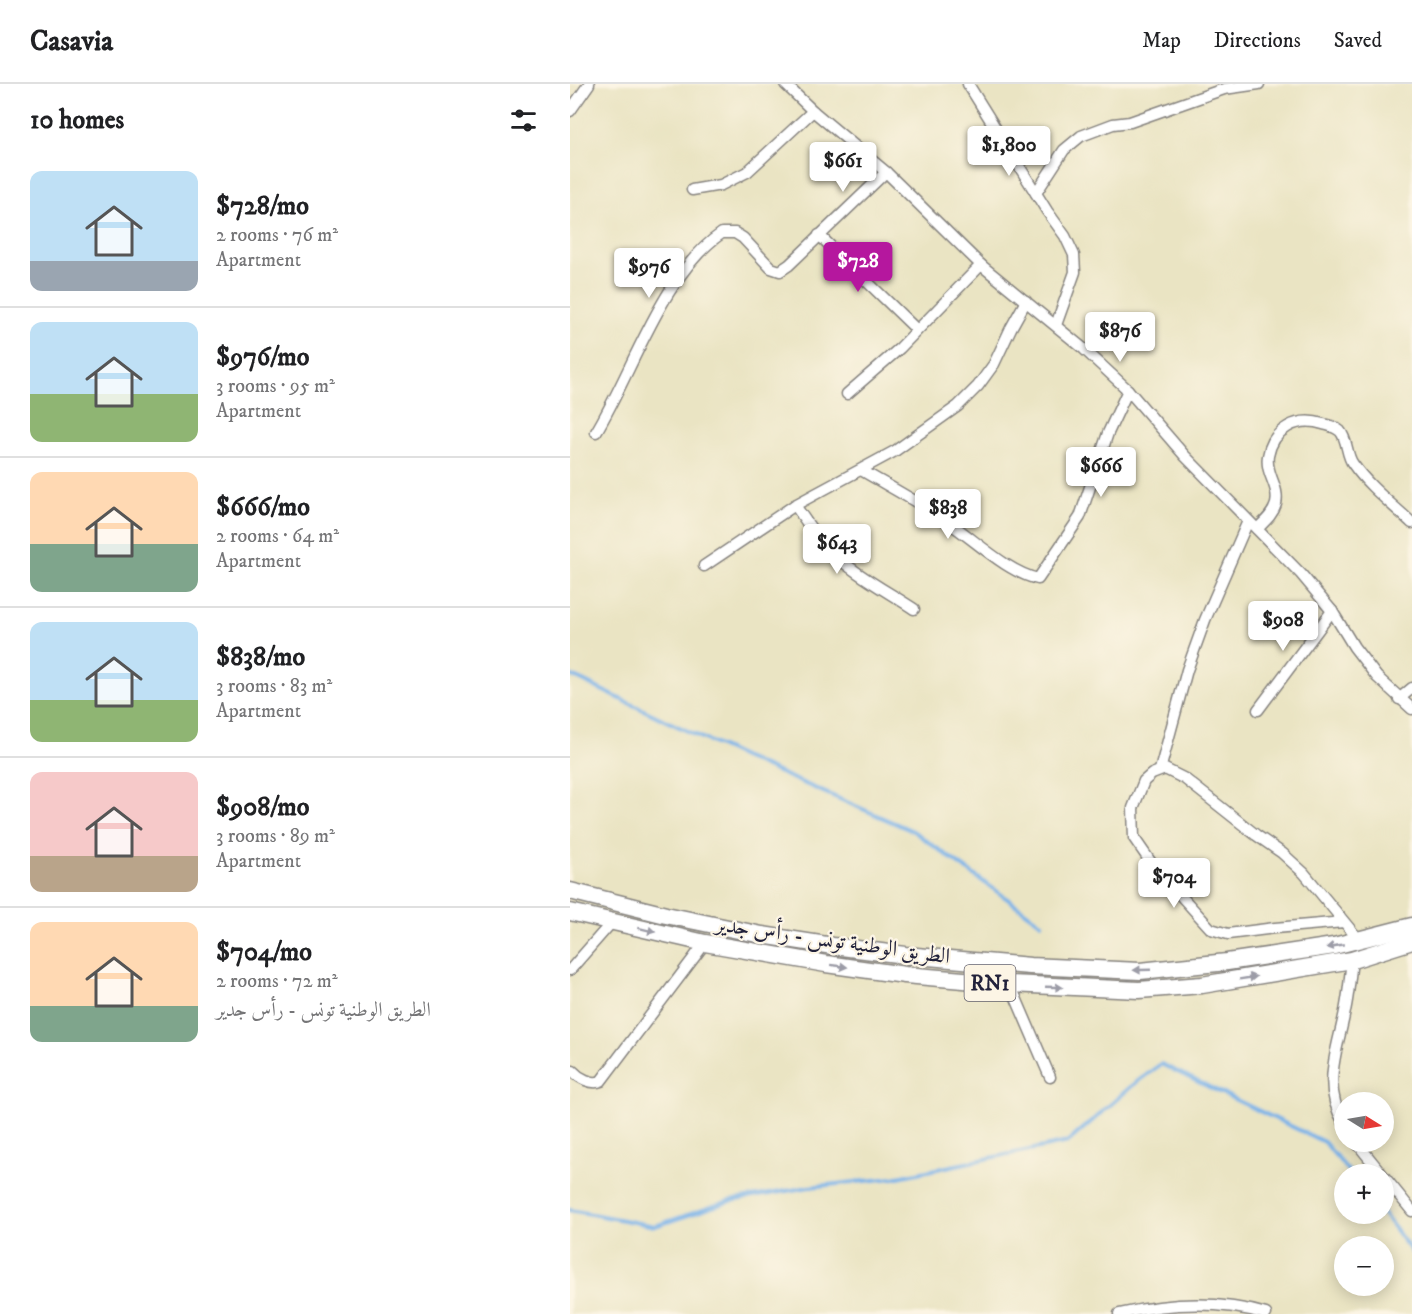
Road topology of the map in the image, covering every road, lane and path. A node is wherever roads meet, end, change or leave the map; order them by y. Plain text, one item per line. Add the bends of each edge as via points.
1 (589, 84) edge
2 (785, 84) edge
3 (968, 84) edge
4 (1259, 84) edge
5 (570, 111) edge
6 (813, 111) junction
7 (886, 172) junction
8 (692, 189) dead end
9 (1036, 193) junction
10 (819, 235) junction
11 (981, 265) junction
12 (1026, 301) junction
13 (1056, 326) junction
14 (917, 330) junction
15 (1128, 390) junction
16 (847, 394) dead end
17 (596, 432) dead end
18 (861, 470) junction
19 (795, 505) junction
20 (1412, 523) edge
21 (1252, 525) junction
22 (704, 566) dead end
23 (914, 609) dead end
24 (1332, 612) junction
25 (1412, 688) edge
26 (1399, 699) junction
27 (1412, 709) edge
28 (1258, 710) dead end
29 (1160, 770) junction
30 (573, 892) edge
31 (570, 912) edge
32 (612, 922) junction
33 (1344, 922) junction
34 (1412, 926) edge
35 (1359, 940) junction
36 (1412, 941) edge
37 (705, 943) junction
38 (1352, 960) junction
39 (570, 970) edge
40 (1010, 984) junction
41 (573, 1071) dead end
42 (1050, 1077) dead end
43 (1334, 1095) edge
44 (1364, 1152) edge
45 (1412, 1211) edge
46 (1119, 1314) edge
47 (1266, 1314) edge

1 - 5 street
2 - 6 street
3 - 9 street
4 - 9 street via 1224,89 1081,136 1064,150
6 - 7 street
6 - 8 street via 747,172 721,185
7 - 10 street
7 - 11 street
9 - 13 street via 1074,255 1075,272
10 - 14 street
10 - 17 street via 779,271 771,268 737,234 722,233 711,241 693,259 664,301
11 - 12 street
11 - 14 street
12 - 13 street
12 - 18 street via 994,364 978,386 933,425
13 - 15 street
14 - 16 street
15 - 18 street via 1111,425 1080,517 1038,579 999,559 948,522
15 - 21 street
18 - 19 street
19 - 22 street
19 - 23 street via 827,548
20 - 21 street via 1352,463 1340,431 1308,421 1281,430 1271,444 1267,467 1276,489 1276,503 1271,514
21 - 24 street via 1301,573
21 - 29 street via 1206,620 1187,670
24 - 26 street via 1377,677
24 - 28 street
25 - 26 street
26 - 27 street
29 - 33 street via 1170,770 1185,778 1282,853
29 - 33 street via 1144,781 1132,808 1134,838 1152,864 1211,929 1228,934
30 - 31 main road
35 -> 30 main road, الطريق الوطنية تونس - رأس جدير / RN1 via 1150,970 1030,966 821,944 677,917
31 - 32 main road, الطريق الوطنية تونس - رأس جدير / RN1
32 -> 37 main road, الطريق الوطنية تونس - رأس جدير / RN1
32 - 39 street
33 - 35 street
34 - 35 main road, الطريق الوطنية تونس - رأس جدير / RN1
36 - 38 main road, الطريق الوطنية تونس - رأس جدير / RN1
37 -> 40 main road, الطريق الوطنية تونس - رأس جدير / RN1 via 905,975
37 - 41 street via 601,1082 586,1080
40 -> 38 main road, الطريق الوطنية تونس - رأس جدير / RN1 via 1139,990 1202,985
38 - 43 street via 1347,1005 1333,1059
40 - 42 street
44 - 45 street
46 - 47 street via 1145,1308 1200,1305

